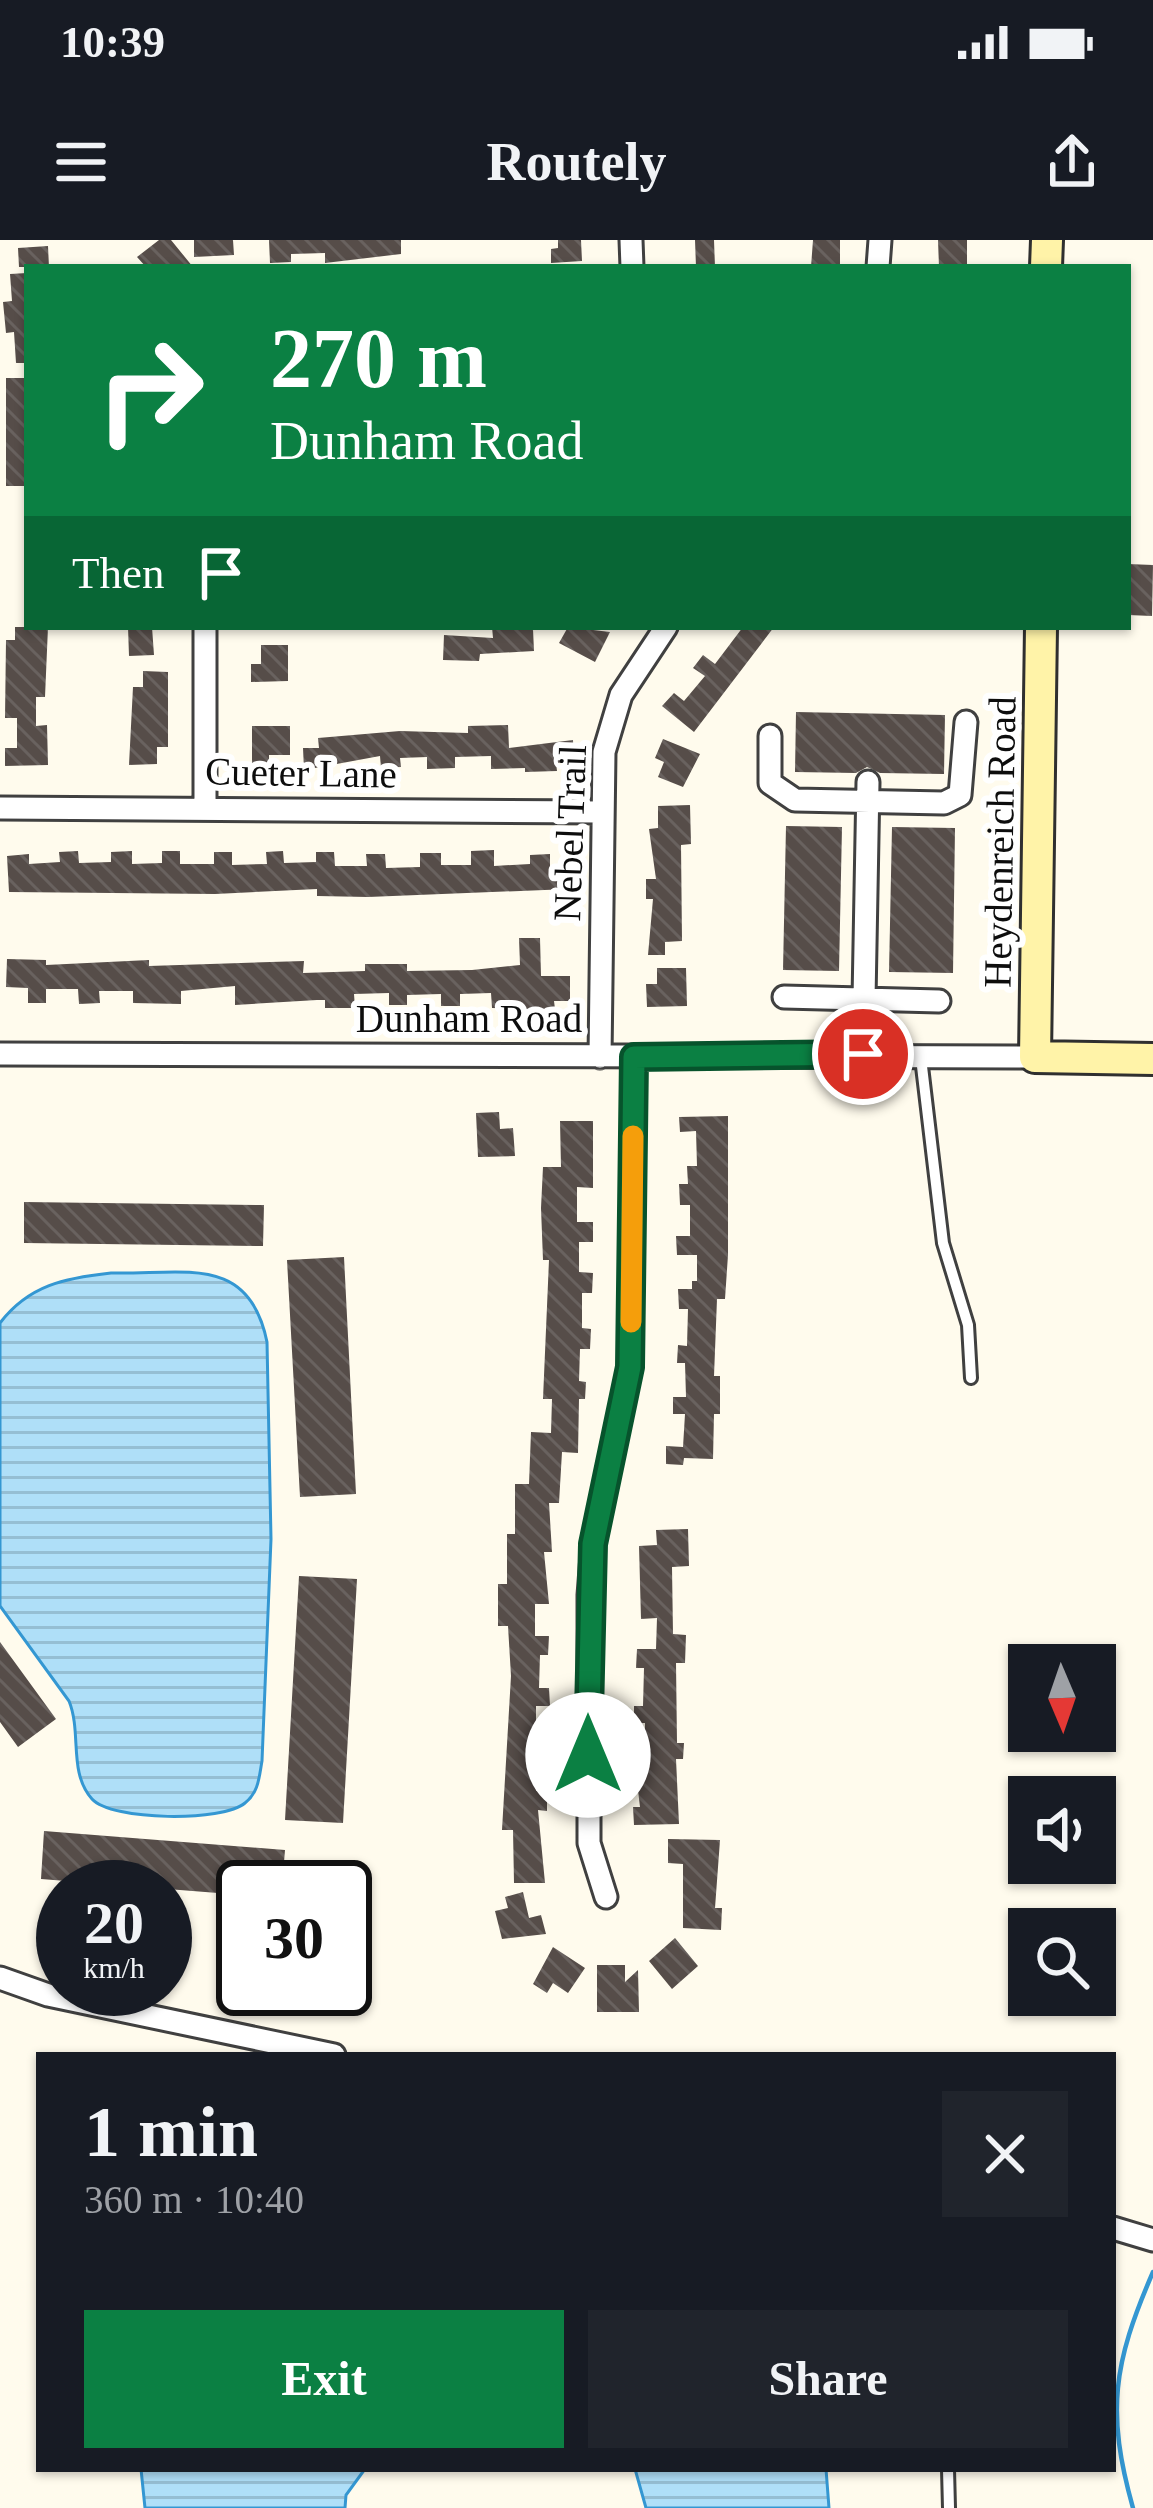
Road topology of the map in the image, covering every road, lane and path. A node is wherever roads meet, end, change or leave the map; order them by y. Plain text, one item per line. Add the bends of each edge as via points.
1 (205, 630) edge
2 (663, 630) edge
3 (1041, 630) edge
4 (966, 722) dead end
5 (770, 736) dead end
6 (868, 791) junction
7 (205, 807) junction
8 (0, 808) edge
9 (601, 812) junction
10 (784, 997) dead end
11 (864, 998) junction
12 (939, 1001) dead end
13 (0, 1054) edge
14 (863, 1054) junction
15 (921, 1055) junction
16 (600, 1057) junction
17 (634, 1057) junction
18 (1035, 1057) junction
19 (1148, 1059) edge
20 (971, 1378) dead end
21 (606, 1897) dead end
22 (0, 1978) edge
23 (320, 2052) edge
24 (1116, 2229) edge
25 (1152, 2239) edge
26 (947, 2472) edge
27 (949, 2508) edge

1 - 7 street
2 - 9 street, Nebel Trail via 612,717
3 - 18 street, Heydenreich Road
4 - 6 street via 960,795 944,803
5 - 6 street via 770,783 780,795
6 - 11 street
7 - 8 street, Cueter Lane
7 - 9 street, Cueter Lane
9 - 16 street, Nebel Trail
10 - 11 street
11 - 12 street
11 - 14 street
13 - 16 street, Dunham Road
14 - 15 street, Dunham Road
14 - 17 street, Dunham Road
15 - 18 street, Dunham Road
15 - 20 lane via 943,1243 968,1324
16 - 17 street, Dunham Road
17 - 21 street via 630,1367 589,1595 589,1843
18 - 19 street, Dunham Road
22 - 23 street
24 - 25 street
26 - 27 lane

